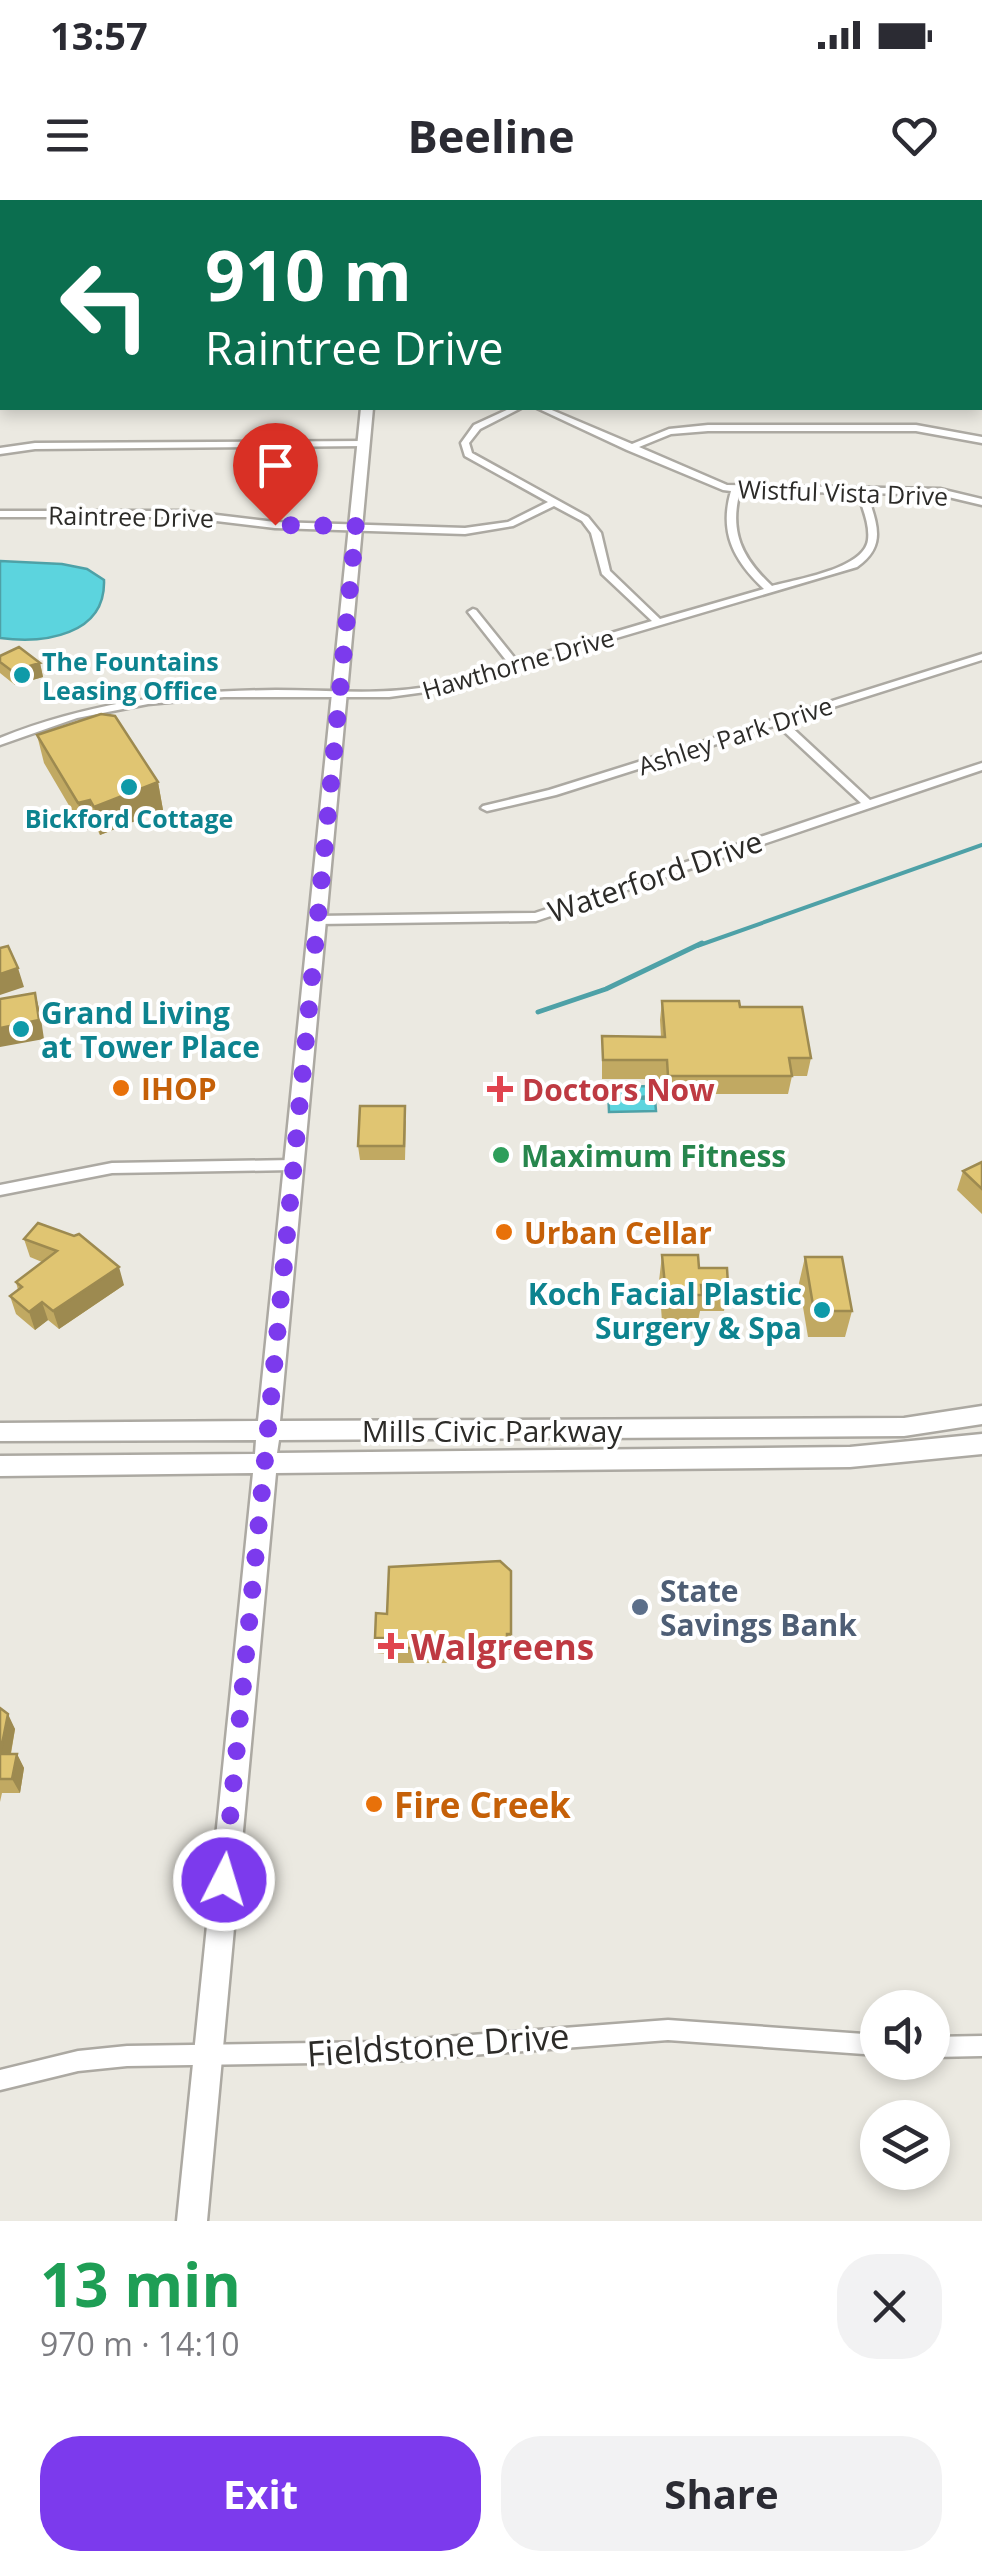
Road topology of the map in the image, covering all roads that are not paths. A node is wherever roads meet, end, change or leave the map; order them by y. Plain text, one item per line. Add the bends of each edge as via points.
1 (367, 410) edge
2 (513, 410) edge
3 (545, 410) edge
4 (982, 440) edge
5 (364, 444) junction
6 (630, 448) junction
7 (0, 451) edge
8 (736, 490) junction
9 (862, 492) junction
10 (555, 502) junction
11 (982, 502) edge
12 (0, 514) edge
13 (356, 526) junction
14 (771, 590) junction
15 (473, 612) dead end
16 (659, 623) junction
17 (982, 657) edge
18 (515, 665) junction
19 (340, 693) junction
20 (779, 721) junction
21 (0, 742) edge
22 (982, 766) edge
23 (868, 804) junction
24 (487, 808) dead end
25 (317, 920) junction
26 (292, 1165) junction
27 (0, 1190) edge
28 (982, 1414) edge
29 (266, 1430) junction
30 (0, 1432) edge
31 (982, 1444) edge
32 (263, 1464) junction
33 (0, 1466) edge
34 (860, 2044) edge
35 (950, 2046) edge
36 (982, 2046) edge
37 (207, 2054) junction
38 (0, 2080) edge
39 (192, 2221) edge

1 - 5 main road
2 - 10 street via 477,427 466,448 480,465
3 - 6 street, Wistful Vista Drive
4 - 6 street via 916,428 708,428 669,432
5 - 7 street
5 - 13 main road
6 - 8 street, Wistful Vista Drive
8 - 9 street, Wistful Vista Drive
8 - 14 street via 730,507 738,554
9 - 11 street, Wistful Vista Drive via 940,492
9 - 14 street, Hawthorne Drive via 875,542 870,554
10 - 13 street, Raintree Drive via 480,530
10 - 16 street via 592,526 605,572
12 - 13 street, Raintree Drive via 184,514
13 - 19 main road
14 - 16 street, Hawthorne Drive
15 - 18 street
16 - 18 street, Hawthorne Drive
17 - 20 street, Ashley Park Drive
18 - 19 street, Hawthorne Drive via 426,690
19 - 21 street, Hawthorne Drive via 134,700
19 - 25 main road
20 - 23 street
20 - 24 street, Ashley Park Drive
22 - 23 street, Waterford Drive
23 - 25 street, Waterford Drive via 536,916
25 - 26 main road
26 - 27 street via 112,1168
26 - 29 main road
28 - 29 main road, Mills Civic Parkway via 904,1428
29 - 30 main road, Mills Civic Parkway
29 - 32 main road
31 - 32 main road, Mills Civic Parkway via 850,1457
32 - 33 main road, Mills Civic Parkway
32 - 37 main road
34 - 37 street, Fieldstone Drive via 668,2030 398,2051
35 - 36 street
37 - 38 street, Fieldstone Drive via 78,2061
37 - 39 main road

